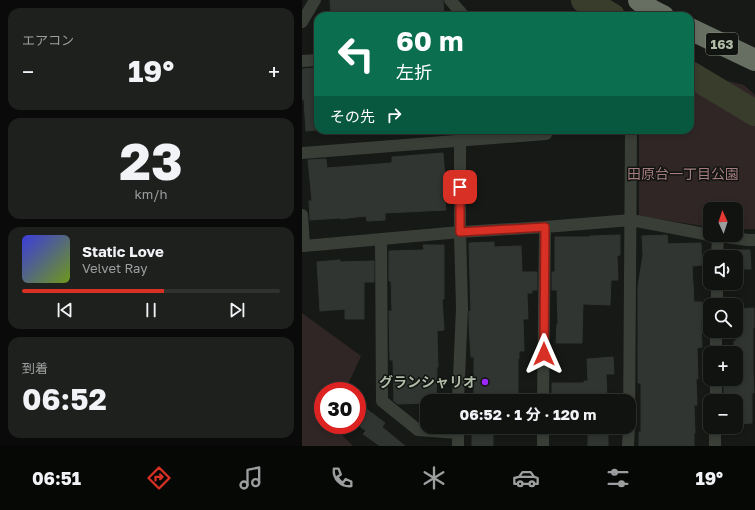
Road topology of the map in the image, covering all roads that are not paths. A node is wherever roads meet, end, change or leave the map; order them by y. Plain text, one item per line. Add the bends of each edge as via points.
1 (315, 0) edge
2 (450, 0) edge
3 (640, 0) edge
4 (460, 12) edge
5 (655, 12) edge
6 (302, 22) edge
7 (694, 31) edge
8 (314, 60) edge
9 (755, 60) edge
10 (302, 61) edge
11 (546, 134) edge
12 (631, 134) edge
13 (460, 141) junction
14 (302, 152) edge
15 (302, 215) edge
16 (631, 220) junction
17 (545, 227) junction
18 (460, 232) junction
19 (703, 233) edge
20 (381, 239) junction
21 (743, 239) edge
22 (755, 240) edge
23 (458, 394) edge
24 (543, 394) edge
25 (420, 430) edge
26 (458, 434) edge
27 (543, 434) edge
28 (715, 434) edge
29 (458, 446) edge
30 (543, 446) edge
31 (628, 446) edge
32 (715, 446) edge

1 - 6 street
2 - 4 street
3 - 5 highway
7 - 9 highway, 163
8 - 10 street
11 - 13 street
12 - 16 street
13 - 14 street
13 - 18 street
15 - 20 street via 304,246
16 - 17 street
16 - 19 street
16 - 31 street
17 - 18 street
17 - 24 street
18 - 20 street
18 - 23 street via 462,308
20 - 25 street via 382,401
21 - 22 street
26 - 29 street
27 - 30 street
28 - 32 street

